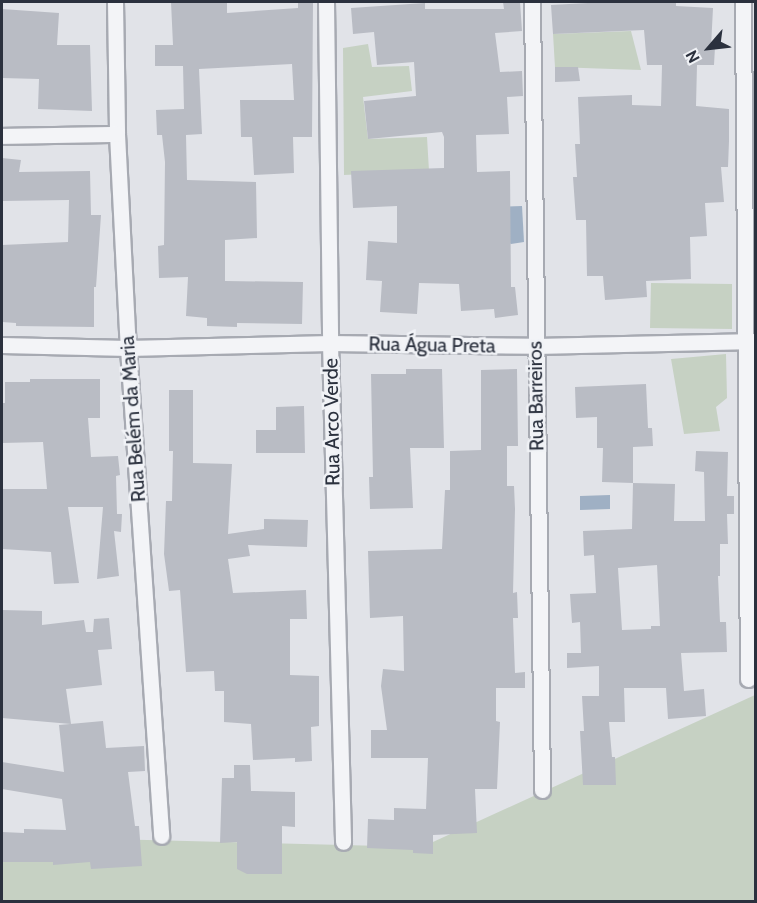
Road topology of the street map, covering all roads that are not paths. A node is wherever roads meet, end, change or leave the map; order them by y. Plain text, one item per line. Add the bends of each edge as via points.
1 (115, 2) edge
2 (326, 2) edge
3 (532, 2) edge
4 (743, 2) edge
5 (117, 134) junction
6 (2, 136) edge
7 (749, 193) edge
8 (750, 341) edge
9 (330, 344) junction
10 (2, 345) edge
11 (535, 346) junction
12 (128, 348) junction
13 (748, 678) dead end
14 (542, 790) dead end
15 (161, 836) dead end
16 (343, 843) dead end

1 - 5 street, Rua Belém da Maria
2 - 9 street, Rua Arco Verde
3 - 11 street, Rua Barreiros
4 - 7 street
5 - 6 street
5 - 12 street, Rua Belém da Maria
7 - 8 street
8 - 11 street, Rua Água Preta
8 - 13 street
9 - 11 street, Rua Água Preta
9 - 12 street, Rua Água Preta
9 - 16 street, Rua Arco Verde
10 - 12 street, Rua Água Preta
11 - 14 street, Rua Barreiros
12 - 15 street, Rua Belém da Maria

